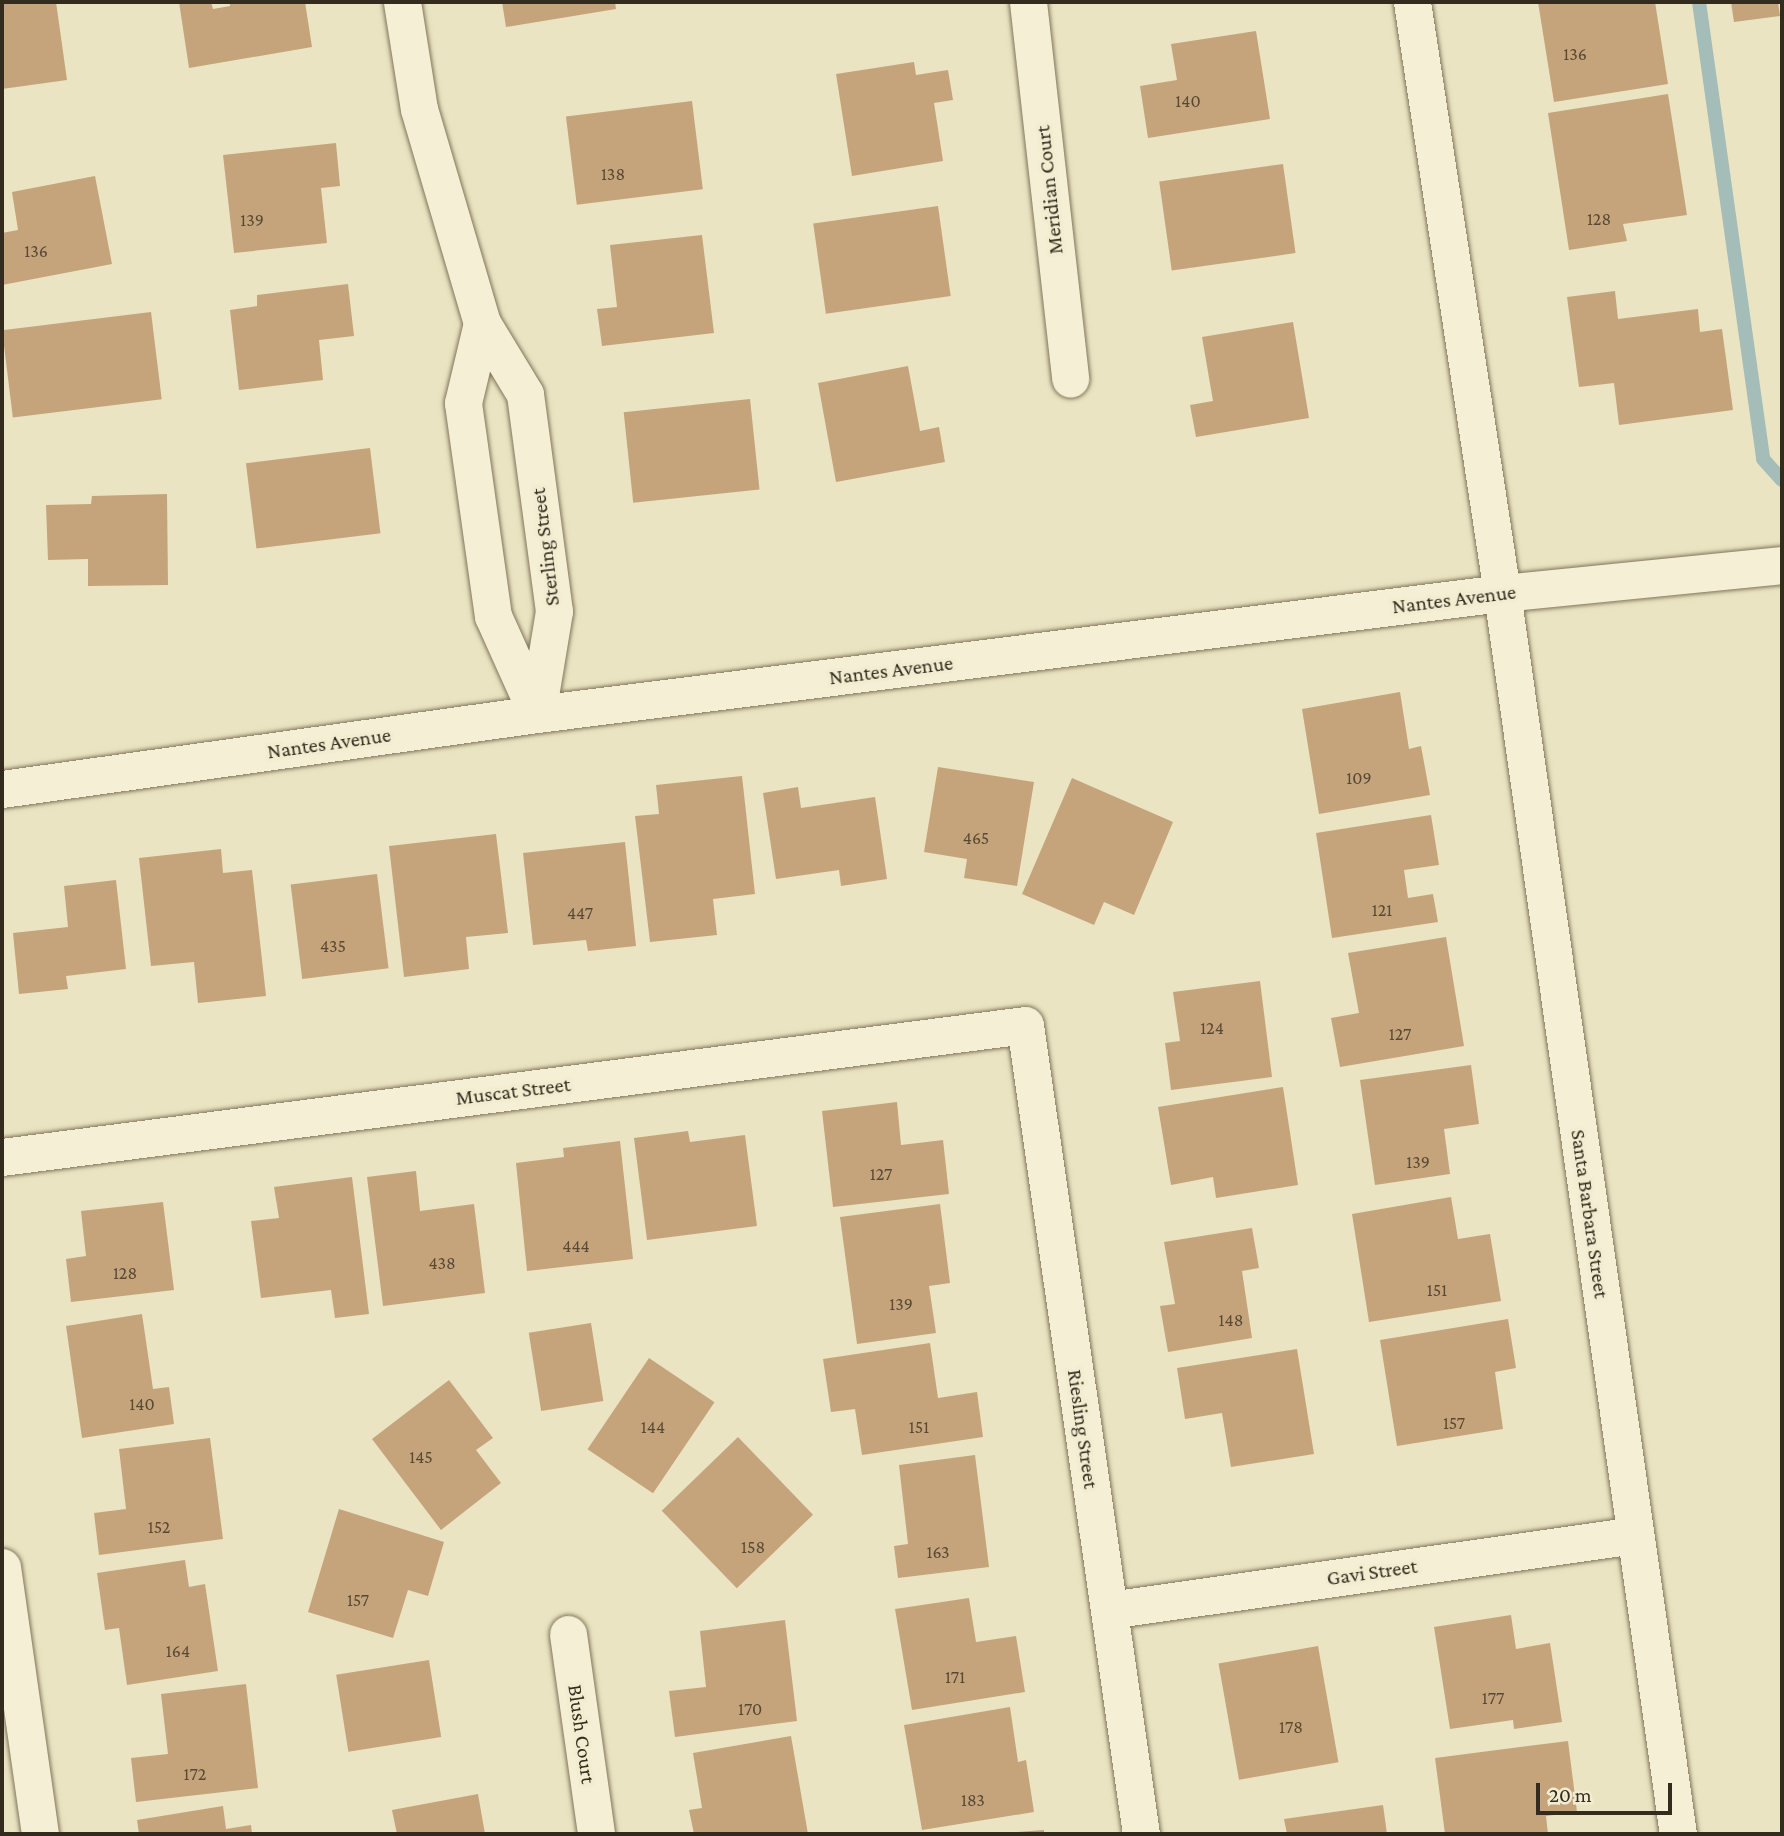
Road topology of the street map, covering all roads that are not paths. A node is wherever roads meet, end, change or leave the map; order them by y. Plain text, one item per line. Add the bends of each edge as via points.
1 (402, 2) edge
2 (1028, 2) edge
3 (1412, 2) edge
4 (482, 323) junction
5 (1070, 379) dead end
6 (1782, 565) edge
7 (1502, 593) junction
8 (537, 714) junction
9 (2, 789) edge
10 (1025, 1025) joint
11 (2, 1157) edge
12 (1635, 1535) junction
13 (2, 1567) edge
14 (1109, 1610) junction
15 (568, 1634) dead end
16 (40, 1834) edge
17 (596, 1834) edge
18 (1142, 1834) edge
19 (1678, 1834) edge

1 - 4 street, Sterling Street via 419,109
2 - 5 street, Meridian Court
3 - 7 street, Santa Barbara Street
4 - 8 street, Sterling Street via 463,403 493,616
4 - 8 street, Sterling Street via 525,394 554,611
6 - 7 street, Nantes Avenue
7 - 8 street, Nantes Avenue
7 - 12 street, Santa Barbara Street
8 - 9 street, Nantes Avenue
10 - 11 street, Muscat Street
10 - 14 street, Riesling Street
12 - 14 street, Gavi Street
12 - 19 street, Santa Barbara Street
13 - 16 street
14 - 18 street, Riesling Street
15 - 17 street, Blush Court

